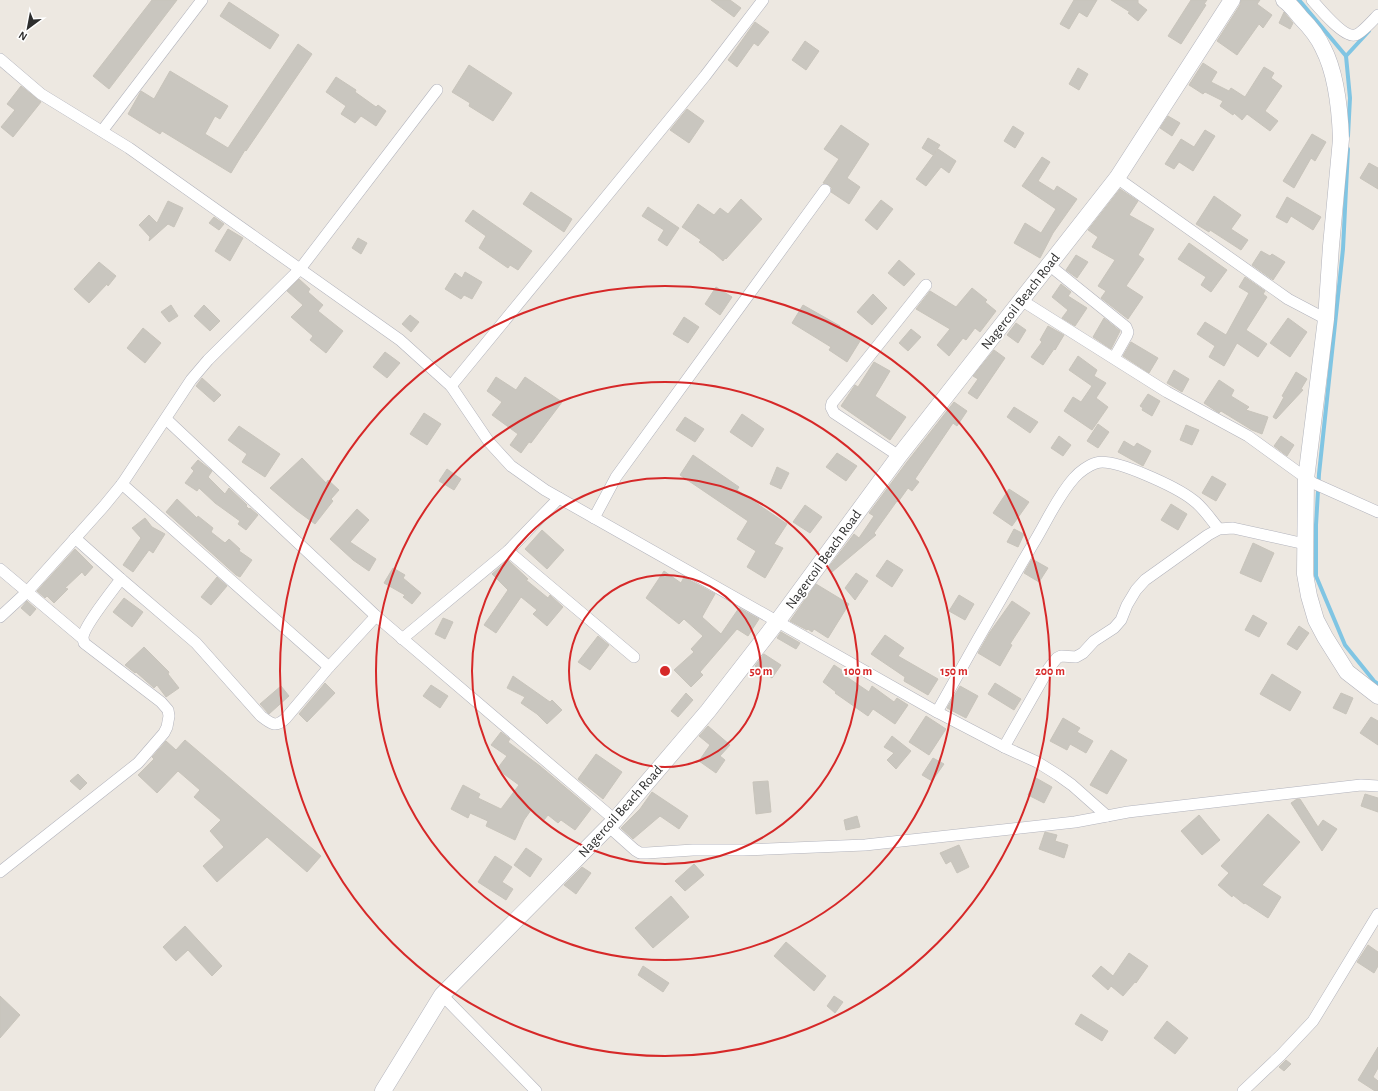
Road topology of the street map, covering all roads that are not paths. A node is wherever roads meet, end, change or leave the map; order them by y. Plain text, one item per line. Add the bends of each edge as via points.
1 (202, 0) edge
2 (763, 0) edge
3 (1232, 0) edge
4 (1284, 0) edge
5 (1312, 0) edge
6 (1378, 15) edge
7 (0, 59) edge
8 (437, 90) dead end
9 (102, 131) junction
10 (1117, 178) junction
11 (825, 190) dead end
12 (1049, 265) junction
13 (300, 269) junction
14 (926, 285) dead end
15 (1021, 300) junction
16 (1326, 319) junction
17 (1114, 358) junction
18 (451, 386) junction
19 (166, 419) junction
20 (899, 456) junction
21 (1314, 483) junction
22 (122, 484) junction
23 (559, 498) junction
24 (1378, 512) edge
25 (594, 518) junction
26 (1219, 529) junction
27 (76, 538) junction
28 (1305, 544) junction
29 (508, 551) junction
30 (0, 569) edge
31 (121, 579) junction
32 (27, 592) junction
33 (376, 616) junction
34 (0, 617) edge
35 (777, 622) junction
36 (82, 638) junction
37 (402, 639) junction
38 (634, 657) dead end
39 (329, 667) junction
40 (1378, 696) edge
41 (937, 712) junction
42 (1004, 747) junction
43 (1378, 786) edge
44 (1107, 816) junction
45 (612, 823) junction
46 (0, 872) edge
47 (1378, 914) edge
48 (442, 995) junction
49 (383, 1091) edge
50 (536, 1091) edge
51 (1243, 1091) edge

1 - 9 street
2 - 18 street via 705,76
3 - 10 main road, Nagercoil Beach Road
4 - 16 main road via 1314,33 1328,59 1332,68 1340,126
5 - 6 street via 1348,35 1354,36
7 - 9 street via 41,94
8 - 13 street
9 - 13 street
10 - 12 main road, Nagercoil Beach Road
10 - 16 street via 1288,299
11 - 25 street via 616,477
12 - 15 main road, Nagercoil Beach Road
12 - 17 street via 1126,327 1127,336
13 - 18 street via 400,340
13 - 19 street via 208,360 191,380
14 - 20 street via 831,407 834,412
15 - 17 street
15 - 20 main road, Nagercoil Beach Road
16 - 21 main road
17 - 21 street via 1167,392 1248,436
18 - 23 street via 489,442 511,466
19 - 22 street
19 - 33 street
20 - 35 main road, Nagercoil Beach Road
21 - 24 street
21 - 28 main road
22 - 27 street
22 - 39 street
23 - 25 street
23 - 29 street
25 - 35 street
26 - 28 street via 1233,528
26 - 41 street via 1195,501 1178,489 1152,477 1106,461 1086,469 1075,477 1062,495
26 - 42 street via 1145,580 1126,605 1121,620 1083,653 1057,658
27 - 31 street
27 - 32 street
28 - 40 main road via 1305,574 1316,620 1347,672
29 - 37 street
29 - 38 street
30 - 32 street
31 - 36 street via 93,617
31 - 39 street via 196,643 269,722 280,723
32 - 34 street
32 - 36 street
33 - 37 street
33 - 39 street
35 - 41 street
35 - 45 main road, Nagercoil Beach Road via 708,711
36 - 46 street via 89,648 161,702 168,710 167,727 138,762
37 - 45 street
41 - 42 street
42 - 44 street via 1058,775
43 - 44 street via 1361,785
44 - 45 street via 1075,822 865,845 693,850 647,854 635,850
45 - 48 main road, Nagercoil Beach Road
47 - 51 street via 1313,1021
48 - 49 main road, Nagercoil Beach Road
48 - 50 street

